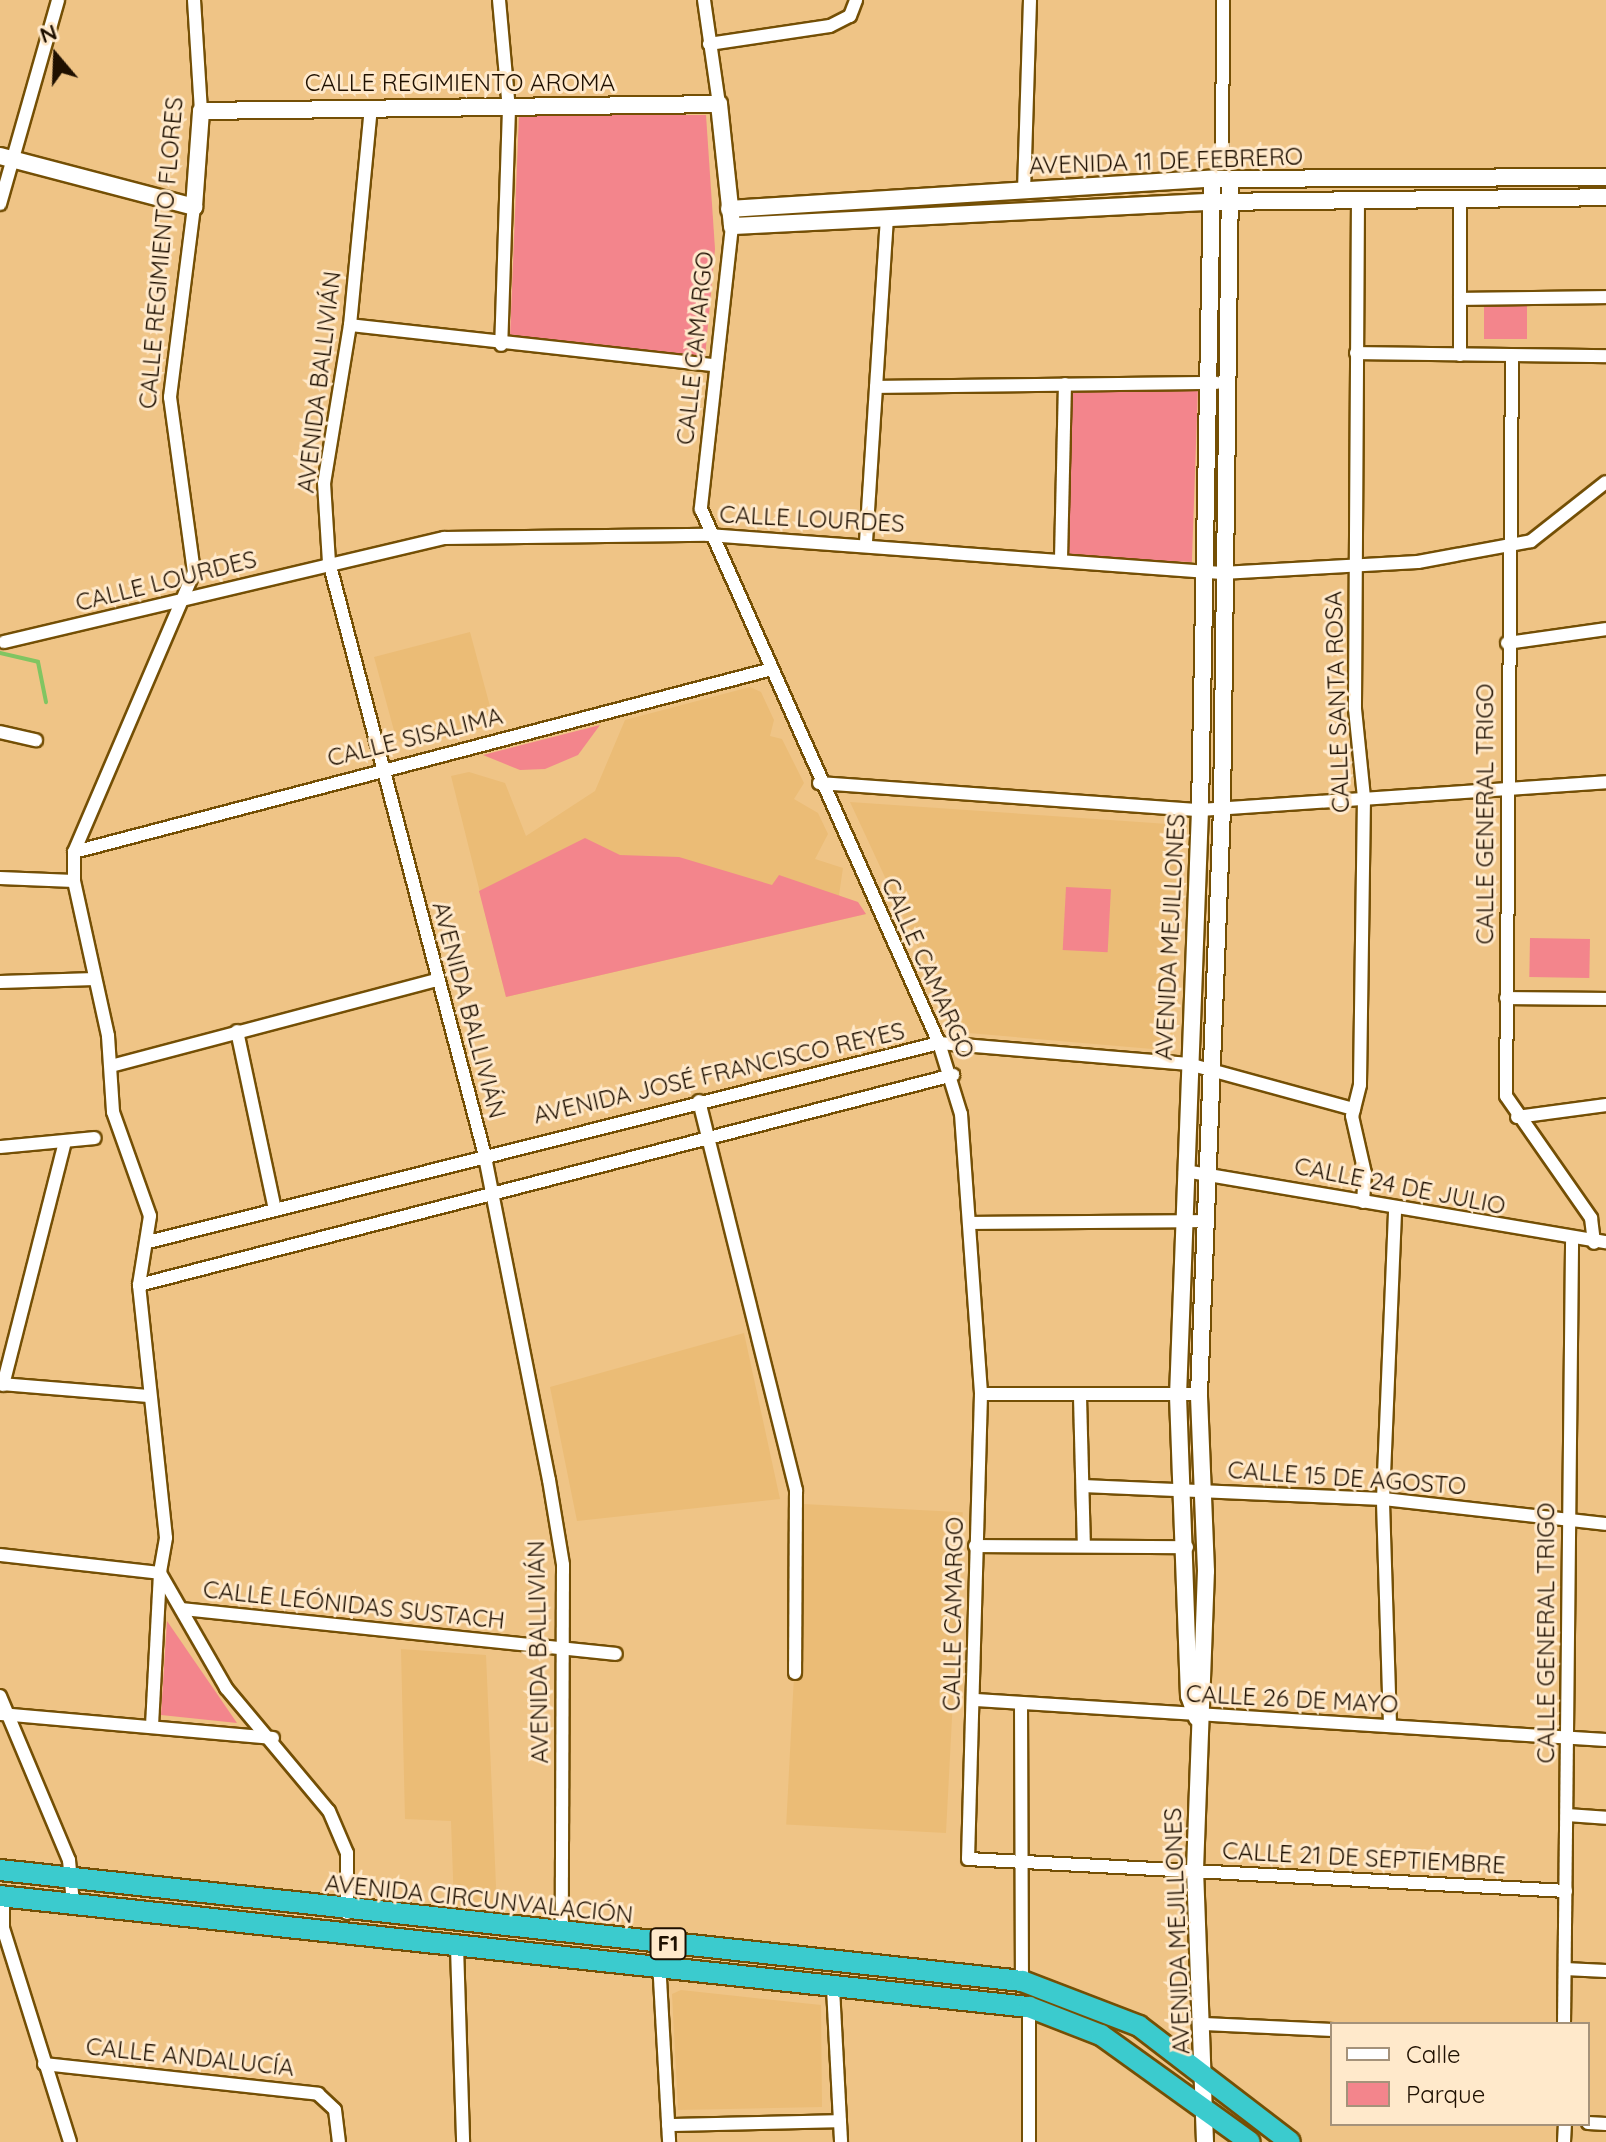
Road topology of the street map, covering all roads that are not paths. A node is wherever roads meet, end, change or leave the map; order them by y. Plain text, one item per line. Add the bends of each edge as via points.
1 (58, 0) edge
2 (194, 0) edge
3 (499, 0) edge
4 (704, 0) edge
5 (856, 0) edge
6 (1030, 0) edge
7 (1223, 0) edge
8 (709, 44) junction
9 (719, 104) junction
10 (371, 107) junction
11 (509, 109) junction
12 (201, 111) junction
13 (7, 157) edge
14 (1222, 158) junction
15 (1606, 177) edge
16 (1212, 179) junction
17 (1230, 179) junction
18 (1024, 191) junction
19 (1606, 197) edge
20 (1358, 198) junction
21 (1460, 198) junction
22 (1230, 201) junction
23 (1212, 202) junction
24 (0, 204) edge
25 (194, 207) junction
26 (730, 217) junction
27 (887, 221) junction
28 (1606, 297) edge
29 (1460, 299) junction
30 (350, 325) junction
31 (501, 345) junction
32 (1356, 353) junction
33 (1460, 355) junction
34 (1512, 356) junction
35 (1606, 356) edge
36 (713, 365) junction
37 (1206, 381) junction
38 (1065, 384) junction
39 (1228, 385) junction
40 (876, 387) junction
41 (1606, 482) edge
42 (708, 535) junction
43 (866, 542) junction
44 (1509, 550) junction
45 (1061, 559) junction
46 (329, 562) junction
47 (1354, 566) junction
48 (1205, 571) junction
49 (1222, 573) junction
50 (188, 599) junction
51 (1606, 629) edge
52 (4, 642) dead end
53 (1507, 643) junction
54 (768, 670) junction
55 (0, 732) edge
56 (36, 740) dead end
57 (385, 766) junction
58 (1606, 782) edge
59 (819, 783) junction
60 (1510, 789) junction
61 (1364, 797) junction
62 (1222, 809) junction
63 (1200, 810) junction
64 (74, 852) junction
65 (0, 878) edge
66 (74, 881) junction
67 (95, 979) junction
68 (436, 980) junction
69 (0, 982) edge
70 (1506, 998) junction
71 (1606, 999) edge
72 (237, 1031) junction
73 (939, 1043) junction
74 (1189, 1064) junction
75 (111, 1066) junction
76 (1209, 1068) junction
77 (953, 1075) junction
78 (699, 1101) junction
79 (1606, 1105) edge
80 (1354, 1109) junction
81 (1517, 1117) junction
82 (707, 1133) junction
83 (95, 1138) dead end
84 (64, 1145) junction
85 (0, 1147) edge
86 (484, 1152) junction
87 (1185, 1171) junction
88 (1207, 1171) junction
89 (493, 1192) junction
90 (1363, 1202) junction
91 (1395, 1208) junction
92 (275, 1210) junction
93 (1184, 1220) junction
94 (1207, 1221) junction
95 (971, 1223) junction
96 (148, 1242) junction
97 (1572, 1242) junction
98 (1600, 1243) edge
99 (139, 1285) junction
100 (2, 1385) edge
101 (981, 1394) junction
102 (1199, 1394) junction
103 (149, 1396) junction
104 (1178, 1396) junction
105 (1080, 1397) junction
106 (1083, 1486) junction
107 (1182, 1488) junction
108 (1201, 1489) junction
109 (1383, 1499) junction
110 (1567, 1520) junction
111 (1606, 1524) edge
112 (975, 1546) junction
113 (1084, 1546) junction
114 (1187, 1547) junction
115 (0, 1555) edge
116 (160, 1573) junction
117 (182, 1609) junction
118 (564, 1649) junction
119 (616, 1654) dead end
120 (795, 1673) dead end
121 (0, 1696) edge
122 (976, 1700) junction
123 (1021, 1703) junction
124 (4, 1715) edge
125 (1197, 1718) junction
126 (1390, 1725) junction
127 (152, 1727) junction
128 (1569, 1737) junction
129 (273, 1738) junction
130 (1606, 1740) edge
131 (1567, 1815) junction
132 (1606, 1818) edge
133 (968, 1859) joint
134 (1019, 1863) junction
135 (0, 1870) edge
136 (1195, 1870) junction
137 (70, 1880) junction
138 (1566, 1891) junction
139 (2, 1896) edge
140 (73, 1904) junction
141 (347, 1913) junction
142 (562, 1932) junction
143 (658, 1943) junction
144 (457, 1947) junction
145 (659, 1968) junction
146 (1565, 1969) junction
147 (1606, 1971) edge
148 (1022, 1981) junction
149 (833, 1988) junction
150 (1029, 2007) junction
151 (1564, 2022) edge
152 (1205, 2024) junction
153 (1330, 2030) edge
154 (44, 2064) junction
155 (1206, 2076) junction
156 (1205, 2107) junction
157 (840, 2121) junction
158 (668, 2125) junction
159 (70, 2142) edge
160 (339, 2142) edge
161 (463, 2142) edge
162 (669, 2142) edge
163 (841, 2142) edge
164 (1029, 2142) edge
165 (1205, 2142) edge
166 (1250, 2142) edge
167 (1290, 2142) edge

1 - 13 street
2 - 12 street, CALLE REGIMIENTO FLORES
3 - 11 street
4 - 8 street
5 - 8 street via 850,16 830,26
6 - 18 street
7 - 14 street, AVENIDA MEJILLONES
8 - 9 street
9 - 11 street, CALLE REGIMIENTO AROMA
9 - 26 street
10 - 11 street, CALLE REGIMIENTO AROMA
10 - 12 street, CALLE REGIMIENTO AROMA
10 - 30 street, AVENIDA BALLIVIÁN
11 - 31 street
12 - 25 street, CALLE REGIMIENTO FLORES
13 - 24 street
13 - 25 street
14 - 16 street, AVENIDA MEJILLONES
14 - 17 street, AVENIDA MEJILLONES
15 - 17 street, AVENIDA 11 DE FEBRERO
16 - 17 street, AVENIDA 11 DE FEBRERO
16 - 18 street, AVENIDA 11 DE FEBRERO
16 - 23 street, AVENIDA MEJILLONES
17 - 22 street, AVENIDA MEJILLONES
18 - 26 street, AVENIDA 11 DE FEBRERO
19 - 21 street, AVENIDA 11 DE FEBRERO
20 - 21 street, AVENIDA 11 DE FEBRERO
20 - 22 street, AVENIDA 11 DE FEBRERO
20 - 32 street, CALLE SANTA ROSA
21 - 29 street
22 - 23 street, AVENIDA 11 DE FEBRERO
22 - 39 street, AVENIDA MEJILLONES
23 - 27 street, AVENIDA 11 DE FEBRERO
23 - 37 street, AVENIDA MEJILLONES
25 - 50 street, CALLE REGIMIENTO FLORES via 170,397 194,572
26 - 27 street, AVENIDA 11 DE FEBRERO
26 - 36 street, CALLE CAMARGO
27 - 40 street
28 - 29 street
29 - 33 street
30 - 31 street
30 - 46 street, AVENIDA BALLIVIÁN via 324,483
31 - 36 street
32 - 33 street
32 - 47 street, CALLE SANTA ROSA
33 - 34 street
34 - 35 street
34 - 44 street, CALLE GENERAL TRIGO
36 - 42 street, CALLE CAMARGO via 701,509
37 - 38 street
37 - 39 street
37 - 48 street, AVENIDA MEJILLONES
38 - 40 street
38 - 45 street
39 - 49 street, AVENIDA MEJILLONES
40 - 43 street
41 - 44 street, CALLE LOURDES
42 - 43 street, CALLE LOURDES
42 - 46 street, CALLE LOURDES via 444,538
42 - 54 street, CALLE CAMARGO
43 - 45 street, CALLE LOURDES
44 - 47 street, CALLE LOURDES
44 - 53 street, CALLE GENERAL TRIGO
45 - 48 street, CALLE LOURDES
46 - 50 street, CALLE LOURDES
46 - 57 street, AVENIDA BALLIVIÁN
47 - 49 street, CALLE LOURDES
47 - 61 street, CALLE SANTA ROSA
48 - 49 street, CALLE LOURDES
48 - 63 street, AVENIDA MEJILLONES
49 - 62 street, AVENIDA MEJILLONES
50 - 52 street, CALLE LOURDES
50 - 64 street, CALLE REGIMIENTO FLORES
51 - 53 street
53 - 60 street, CALLE GENERAL TRIGO
54 - 57 street, CALLE SISALIMA
54 - 59 street, CALLE CAMARGO
55 - 56 street
57 - 64 street, CALLE SISALIMA
57 - 68 street, AVENIDA BALLIVIÁN
58 - 60 street
59 - 63 street
59 - 73 street, CALLE CAMARGO
60 - 61 street
60 - 70 street, CALLE GENERAL TRIGO
61 - 62 street
61 - 80 street, CALLE SANTA ROSA via 1360,1085
62 - 63 street
62 - 76 street, AVENIDA MEJILLONES
63 - 74 street, AVENIDA MEJILLONES
64 - 66 street, CALLE REGIMIENTO FLORES
65 - 66 street
66 - 67 street, CALLE REGIMIENTO FLORES
67 - 69 street
67 - 75 street, CALLE REGIMIENTO FLORES
68 - 72 street
68 - 86 street, AVENIDA BALLIVIÁN
70 - 71 street
70 - 81 street, CALLE GENERAL TRIGO via 1506,1096
72 - 75 street
72 - 92 street
73 - 74 street, AVENIDA JOSÉ FRANCISCO REYES
73 - 77 street, CALLE CAMARGO
73 - 78 street, AVENIDA JOSÉ FRANCISCO REYES
74 - 76 street, AVENIDA JOSÉ FRANCISCO REYES
74 - 87 street, AVENIDA MEJILLONES
75 - 96 street, CALLE REGIMIENTO FLORES via 113,1112 150,1216
76 - 80 street, AVENIDA JOSÉ FRANCISCO REYES
76 - 88 street, AVENIDA MEJILLONES
77 - 82 street
77 - 95 street, CALLE CAMARGO
78 - 82 street
78 - 86 street, AVENIDA JOSÉ FRANCISCO REYES
79 - 81 street
80 - 90 street, CALLE SANTA ROSA
81 - 98 street, CALLE GENERAL TRIGO via 1580,1200
82 - 89 street
82 - 120 street via 796,1490
83 - 84 street
84 - 85 street
84 - 100 street
86 - 89 street, AVENIDA BALLIVIÁN
86 - 92 street, AVENIDA JOSÉ FRANCISCO REYES
87 - 88 street, CALLE 24 DE JULIO
87 - 93 street, AVENIDA MEJILLONES
88 - 90 street, CALLE 24 DE JULIO
88 - 94 street, AVENIDA MEJILLONES
89 - 99 street
89 - 118 street, AVENIDA BALLIVIÁN via 563,1565
90 - 91 street, CALLE 24 DE JULIO
91 - 97 street, CALLE 24 DE JULIO
91 - 109 street
92 - 96 street, AVENIDA JOSÉ FRANCISCO REYES
93 - 94 street
93 - 95 street
93 - 104 street, AVENIDA MEJILLONES
94 - 102 street, AVENIDA MEJILLONES
95 - 101 street, CALLE CAMARGO
96 - 99 street, CALLE REGIMIENTO FLORES
97 - 98 street, CALLE 24 DE JULIO
97 - 110 street, CALLE GENERAL TRIGO
99 - 103 street, CALLE REGIMIENTO FLORES
100 - 103 street
101 - 105 street
101 - 112 street, CALLE CAMARGO
102 - 104 street
102 - 108 street, AVENIDA MEJILLONES
103 - 116 street, CALLE REGIMIENTO FLORES via 166,1538
104 - 105 street
104 - 107 street, AVENIDA MEJILLONES
105 - 106 street
106 - 107 street, CALLE 15 DE AGOSTO
106 - 113 street
107 - 108 street, CALLE 15 DE AGOSTO
107 - 114 street, AVENIDA MEJILLONES
108 - 109 street, CALLE 15 DE AGOSTO
108 - 125 street, AVENIDA MEJILLONES via 1206,1571
109 - 110 street, CALLE 15 DE AGOSTO
109 - 126 street
110 - 111 street, CALLE 15 DE AGOSTO
110 - 128 street, CALLE GENERAL TRIGO
112 - 113 street
112 - 122 street, CALLE CAMARGO
113 - 114 street
114 - 125 street, AVENIDA MEJILLONES via 1189,1696
115 - 116 street
116 - 117 street
116 - 127 street, CALLE REGIMIENTO FLORES
117 - 118 street, CALLE LEÓNIDAS SUSTACH
117 - 129 street via 226,1688
118 - 119 street, CALLE LEÓNIDAS SUSTACH
118 - 142 street, AVENIDA BALLIVIÁN
121 - 124 street
122 - 123 street, CALLE 26 DE MAYO
122 - 133 street, CALLE CAMARGO
123 - 125 street, CALLE 26 DE MAYO
123 - 134 street
124 - 127 street
124 - 137 street via 69,1860
125 - 126 street, CALLE 26 DE MAYO
125 - 136 street, AVENIDA MEJILLONES
126 - 128 street, CALLE 26 DE MAYO
127 - 129 street
128 - 130 street, CALLE 26 DE MAYO
128 - 131 street, CALLE GENERAL TRIGO
129 - 141 street via 329,1811 341,1839
131 - 132 street
131 - 138 street, CALLE GENERAL TRIGO
133 - 134 street, CALLE 21 DE SEPTIEMBRE
134 - 136 street, CALLE 21 DE SEPTIEMBRE
134 - 148 street
135 - 137 highway, AVENIDA CIRCUNVALACIÓN / F1
136 - 138 street, CALLE 21 DE SEPTIEMBRE
136 - 152 street, AVENIDA MEJILLONES
137 - 140 street
137 - 141 highway, AVENIDA CIRCUNVALACIÓN / F1
138 - 146 street, CALLE GENERAL TRIGO
139 - 140 highway, AVENIDA CIRCUNVALACIÓN / F1
139 - 154 street via 3,1928
140 - 144 highway, AVENIDA CIRCUNVALACIÓN / F1
141 - 142 highway, AVENIDA CIRCUNVALACIÓN / F1
142 - 143 highway, AVENIDA CIRCUNVALACIÓN / F1
143 - 145 street
143 - 148 highway, AVENIDA CIRCUNVALACIÓN / F1
144 - 145 highway, AVENIDA CIRCUNVALACIÓN / F1
144 - 161 street
145 - 149 highway, AVENIDA CIRCUNVALACIÓN / F1
145 - 158 street
146 - 147 street
146 - 151 street, CALLE GENERAL TRIGO
148 - 155 highway, AVENIDA CIRCUNVALACIÓN / F1 via 1139,2026
149 - 150 highway, AVENIDA CIRCUNVALACIÓN / F1
149 - 157 street
150 - 156 highway, AVENIDA CIRCUNVALACIÓN / F1 via 1101,2035
150 - 164 street
152 - 153 street
152 - 155 street, AVENIDA MEJILLONES
154 - 159 street
154 - 160 street, CALLE ANDALUCÍA via 303,2090 329,2101
155 - 156 street, AVENIDA MEJILLONES
155 - 167 highway, AVENIDA CIRCUNVALACIÓN / F1
156 - 165 street, AVENIDA MEJILLONES
156 - 166 highway, AVENIDA CIRCUNVALACIÓN / F1
157 - 158 street
157 - 163 street
158 - 162 street

